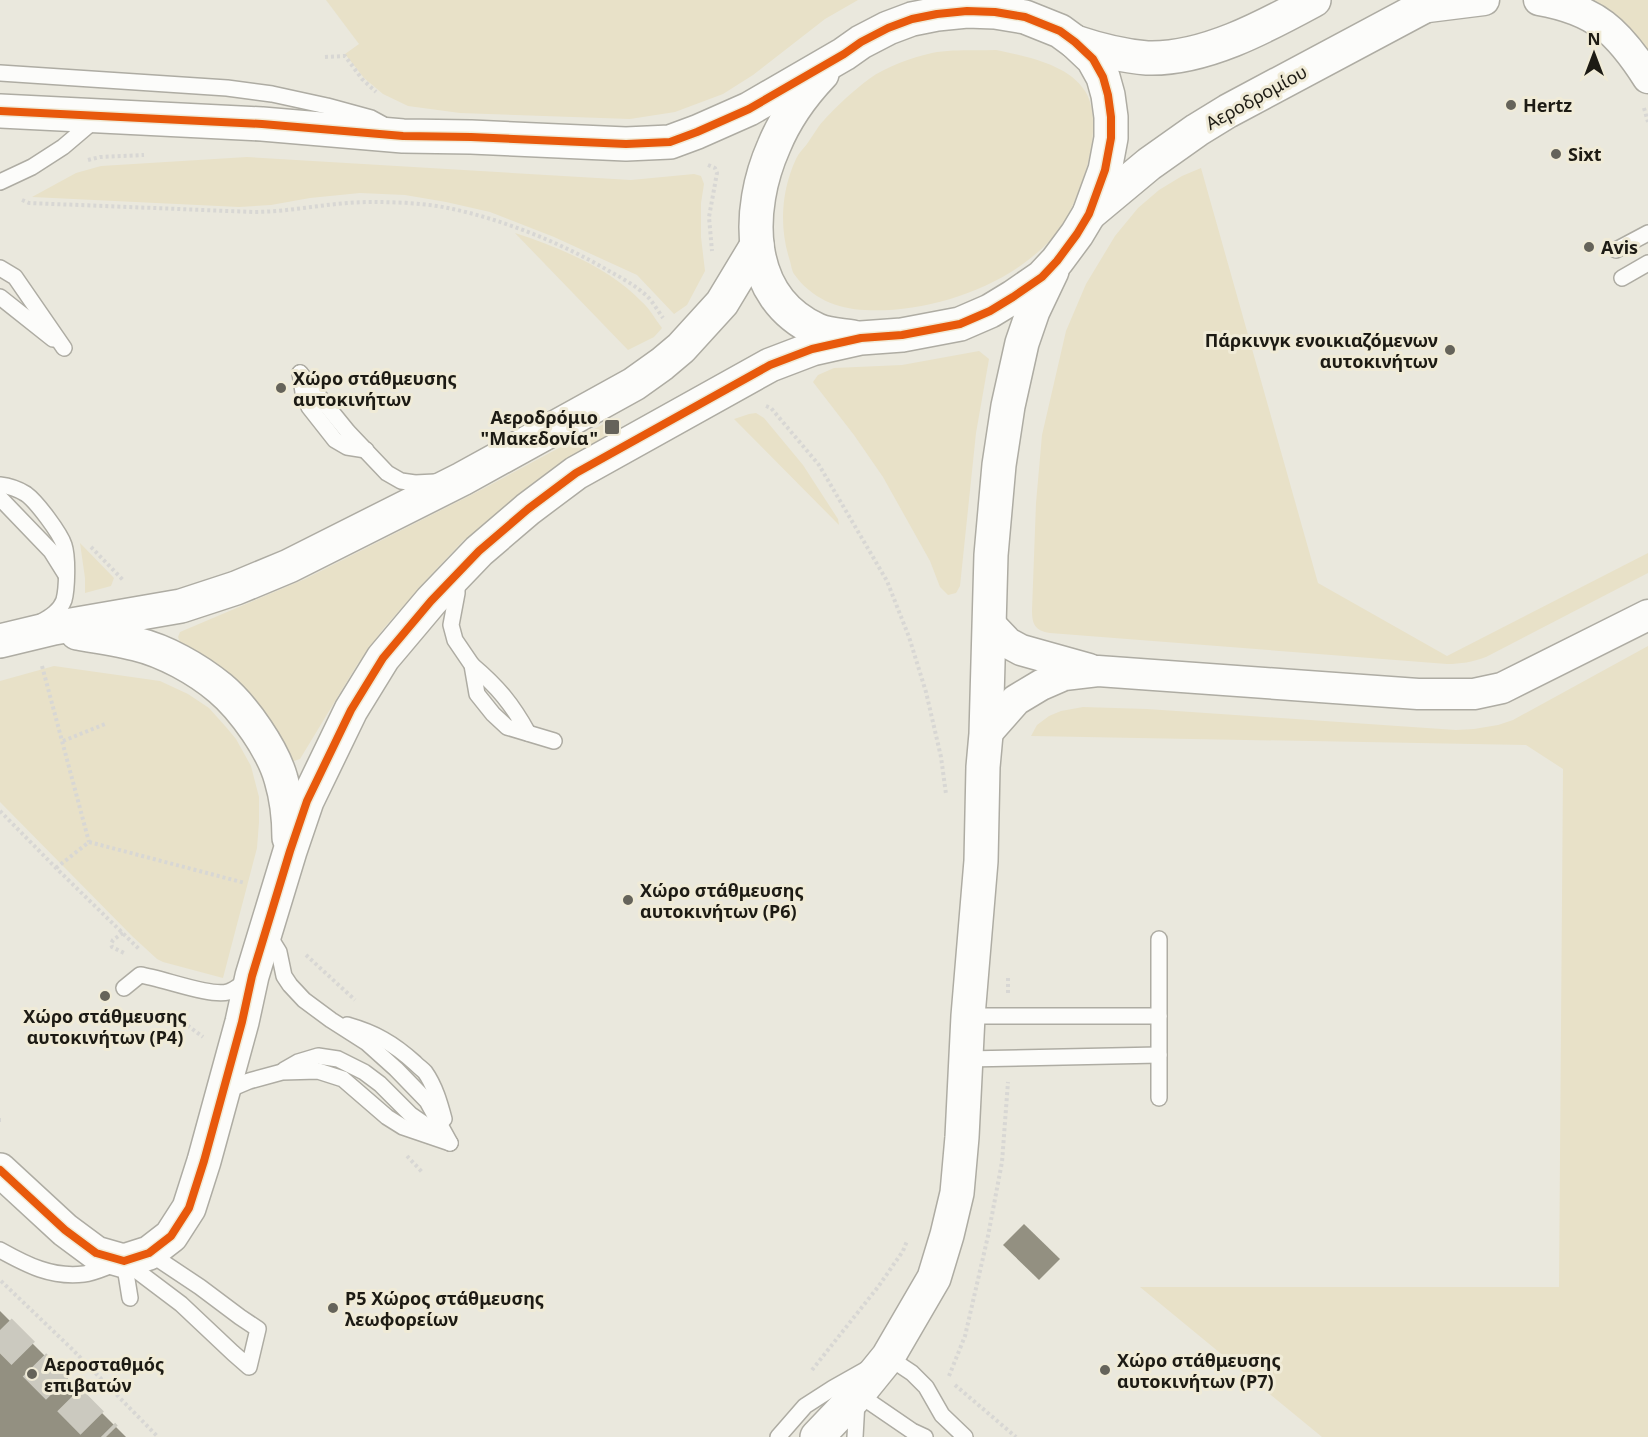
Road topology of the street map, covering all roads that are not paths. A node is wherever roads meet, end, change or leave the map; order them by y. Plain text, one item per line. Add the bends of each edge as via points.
1 (1314, 0) edge
2 (1484, 0) edge
3 (1539, 0) edge
4 (1428, 4) edge
5 (1040, 12) edge
6 (1076, 42) junction
7 (844, 54) junction
8 (0, 73) edge
9 (1645, 90) edge
10 (0, 111) edge
11 (98, 117) junction
12 (403, 136) junction
13 (0, 182) edge
14 (1089, 214) junction
15 (1648, 232) edge
16 (757, 245) junction
17 (1616, 250) dead end
18 (1057, 261) junction
19 (1648, 263) edge
20 (0, 268) edge
21 (1622, 278) dead end
22 (0, 297) edge
23 (861, 338) junction
24 (300, 373) dead end
25 (462, 479) junction
26 (0, 485) edge
27 (0, 498) edge
28 (457, 573) junction
29 (66, 576) junction
30 (1648, 615) edge
31 (988, 623) junction
32 (54, 628) junction
33 (6, 643) edge
34 (1098, 671) junction
35 (986, 734) junction
36 (554, 741) dead end
37 (290, 851) junction
38 (266, 930) junction
39 (1159, 939) dead end
40 (252, 976) junction
41 (124, 988) dead end
42 (968, 1016) junction
43 (1159, 1016) junction
44 (1159, 1055) junction
45 (966, 1059) junction
46 (223, 1092) junction
47 (1159, 1098) dead end
48 (0, 1170) edge
49 (0, 1250) edge
50 (137, 1257) junction
51 (130, 1298) dead end
52 (888, 1357) junction
53 (858, 1394) junction
54 (778, 1437) edge
55 (817, 1437) edge
56 (855, 1437) edge
57 (925, 1437) edge
58 (965, 1437) edge

1 - 6 street via 1270,24 1217,45 1173,56 1120,54
2 - 4 street
3 - 9 street via 1571,7 1613,32 1632,53
4 - 14 street, Αεροδρομίου via 1204,125
5 - 6 street
5 - 7 street via 1025,17 967,11 912,19
6 - 14 street via 1093,59 1103,77 1111,117 1105,170
7 - 12 street via 749,109 670,142
7 - 16 street via 812,85 774,146 759,189
8 - 12 lane via 279,95 371,118
10 - 11 street
11 - 12 street via 262,124
11 - 13 lane via 63,147
14 - 18 street
15 - 17 lane
16 - 23 street via 762,274 780,304 818,330
16 - 25 street via 722,303 662,364 634,384
18 - 23 street via 1013,297 960,324
18 - 31 street via 1033,310 1008,406 999,465
19 - 21 lane
20 - 22 lane via 15,277 64,348
23 - 28 street via 812,349 770,365 576,473 528,509
24 - 25 lane via 309,407 335,440 366,450 387,473 401,481
25 - 32 street via 289,566 236,588 181,606
26 - 29 lane via 26,494 60,536 66,548
27 - 29 lane via 51,551
28 - 36 lane via 450,624 455,640 472,665 477,694 507,727
28 - 37 street via 383,658 351,710 307,801
29 - 33 lane via 63,601 54,614
30 - 34 street via 1502,688 1474,694 1418,694
31 - 34 street via 1021,650
31 - 35 street
32 - 33 street
32 - 37 street via 136,644 161,653 221,689 247,717 281,777
34 - 35 street via 1064,675 1041,685 1016,700
35 - 42 street via 981,861
37 - 38 street
38 - 40 street
38 - 46 lane via 279,952 290,985 304,1000 367,1043 396,1069 427,1101 450,1143 402,1127 343,1078 318,1071 282,1072
39 - 43 lane
40 - 41 lane via 226,993 140,975
40 - 46 street
42 - 43 lane
42 - 45 street
43 - 44 lane
44 - 45 lane
44 - 47 lane
45 - 52 street via 957,1193 947,1235 934,1278
46 - 50 street via 189,1208 171,1236
48 - 50 street via 65,1230 96,1252
49 - 50 lane via 48,1272 85,1274
50 - 50 lane via 182,1304 249,1367 258,1329 200,1287
50 - 51 lane
52 - 53 street
52 - 54 lane via 805,1406
52 - 58 lane via 926,1387 942,1415
53 - 55 street
53 - 56 lane
53 - 57 lane

